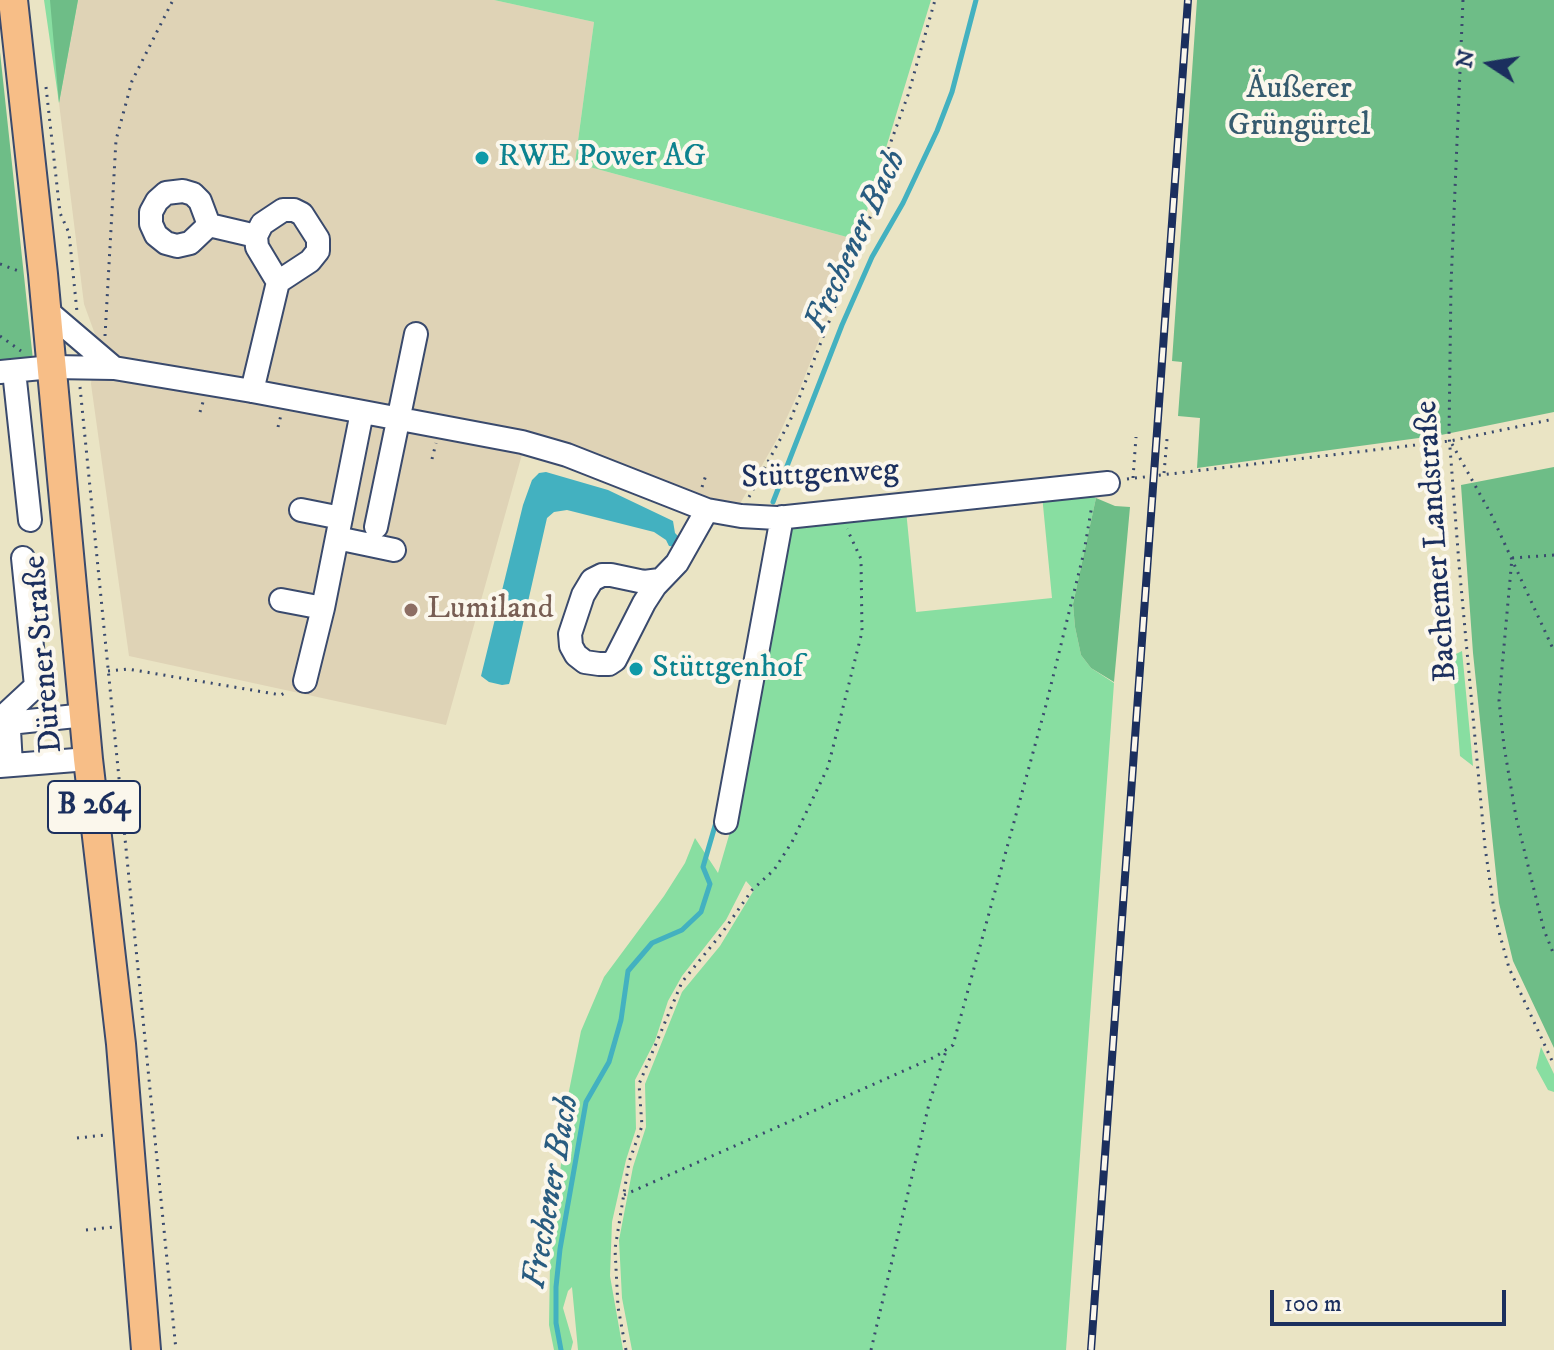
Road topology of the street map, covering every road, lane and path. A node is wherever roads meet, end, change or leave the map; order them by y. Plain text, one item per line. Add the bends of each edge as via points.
1 (13, 0) edge
2 (173, 0) edge
3 (935, 0) edge
4 (1463, 0) edge
5 (45, 76) dead end
6 (209, 225) dead end
7 (256, 236) junction
8 (0, 264) edge
9 (28, 275) dead end
10 (278, 282) junction
11 (46, 310) junction
12 (80, 321) dead end
13 (416, 334) dead end
14 (0, 336) edge
15 (105, 346) dead end
16 (13, 365) edge
17 (66, 367) junction
18 (114, 368) junction
19 (252, 391) junction
20 (203, 403) dead end
21 (200, 412) dead end
22 (362, 412) junction
23 (280, 418) dead end
24 (399, 419) junction
25 (1554, 419) edge
26 (278, 427) dead end
27 (1136, 437) dead end
28 (1167, 439) dead end
29 (1450, 441) junction
30 (434, 452) dead end
31 (432, 459) dead end
32 (1164, 473) junction
33 (1133, 478) junction
34 (1102, 483) junction
35 (301, 510) dead end
36 (707, 510) junction
37 (839, 511) junction
38 (741, 516) junction
39 (776, 518) junction
40 (30, 520) dead end
41 (376, 527) dead end
42 (339, 528) junction
43 (394, 550) dead end
44 (1554, 555) edge
45 (23, 558) dead end
46 (1512, 558) junction
47 (660, 580) junction
48 (281, 600) dead end
49 (323, 608) junction
50 (1554, 651) edge
51 (108, 671) junction
52 (305, 681) joint
53 (85, 715) junction
54 (3, 720) edge
55 (88, 759) junction
56 (6, 765) edge
57 (726, 822) dead end
58 (1554, 955) edge
59 (947, 1050) junction
60 (1554, 1065) edge
61 (114, 1134) dead end
62 (77, 1138) dead end
63 (624, 1195) junction
64 (123, 1227) dead end
65 (86, 1230) dead end
66 (146, 1350) edge
67 (176, 1350) edge
68 (626, 1350) edge
69 (871, 1350) edge

1 - 11 main road, Dürener Straße / B 264
2 - 15 path via 132,81 116,140
3 - 38 path via 871,215 790,421
4 - 29 path, Bachemer Landstraße
5 - 12 path via 60,213 69,233
6 - 7 street
7 - 10 street
7 - 10 street via 262,224 283,210 294,210 318,239 318,251 310,261
8 - 9 path
10 - 19 street
11 - 17 main road, Dürener Straße / B 264
11 - 18 street
13 - 24 street
14 - 16 path
16 - 17 street, Stüttgenweg
16 - 40 street
17 - 18 street, Stüttgenweg
17 - 51 path via 80,399
17 - 53 main road, Dürener Straße / B 264
18 - 19 street, Stüttgenweg
19 - 22 street, Stüttgenweg
20 - 21 path
22 - 24 street, Stüttgenweg
22 - 42 street
23 - 26 path
24 - 36 street, Stüttgenweg via 567,455
24 - 41 street
25 - 29 path
27 - 33 path
28 - 32 path
29 - 32 path
29 - 46 path
29 - 60 path, Bachemer Landstraße via 1489,882 1509,968
30 - 31 path
32 - 33 path
33 - 34 path
34 - 37 street, Stüttgenweg
34 - 59 path via 968,996
35 - 42 street
36 - 38 street, Stüttgenweg
36 - 47 street via 677,563
37 - 39 street, Stüttgenweg
37 - 63 path via 861,559 862,632 828,767 774,870 752,890 682,982 639,1084 642,1126
38 - 39 street, Stüttgenweg
39 - 57 street
42 - 43 street
42 - 49 street
44 - 46 path
45 - 54 street via 36,686
46 - 50 path
46 - 58 path via 1501,726 1525,856
47 - 47 street via 615,660 599,664 576,655 570,634 592,580 602,575
48 - 49 street
49 - 52 street
51 - 52 path via 128,669 281,695
51 - 67 path
53 - 54 street
53 - 55 main road, Dürener Straße / B 264
54 - 56 street
55 - 56 street
55 - 66 main road, Dürener Straße / B 264 via 121,1044
59 - 63 path
59 - 69 path
61 - 62 path
63 - 68 path via 615,1249
64 - 65 path

